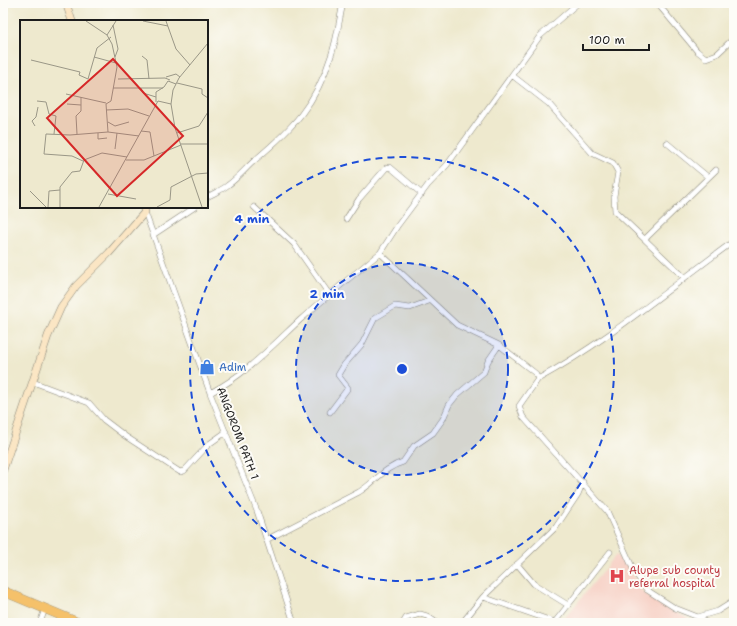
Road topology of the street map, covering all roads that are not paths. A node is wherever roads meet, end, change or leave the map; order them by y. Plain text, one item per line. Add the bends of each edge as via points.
1 (66, 3) edge
2 (343, 3) edge
3 (578, 3) edge
4 (657, 3) edge
5 (72, 20) edge
6 (734, 38) edge
7 (512, 76) junction
8 (667, 143) dead end
9 (716, 170) dead end
10 (708, 177) junction
11 (422, 194) junction
12 (208, 196) edge
13 (254, 207) dead end
14 (194, 208) edge
15 (144, 210) edge
16 (346, 219) dead end
17 (153, 235) junction
18 (645, 239) junction
19 (734, 241) edge
20 (380, 253) junction
21 (684, 277) junction
22 (329, 294) junction
23 (429, 301) junction
24 (499, 345) junction
25 (538, 379) junction
26 (33, 382) junction
27 (210, 393) junction
28 (330, 412) dead end
29 (226, 432) junction
30 (3, 470) edge
31 (583, 482) junction
32 (266, 540) junction
33 (610, 552) dead end
34 (517, 564) junction
35 (3, 591) edge
36 (483, 597) junction
37 (734, 601) edge
38 (568, 605) junction
39 (45, 609) junction
40 (698, 617) junction
41 (40, 623) edge
42 (79, 623) edge
43 (294, 623) edge
44 (403, 623) edge
45 (437, 623) edge
46 (462, 623) edge
47 (554, 623) edge
48 (707, 623) edge

1 - 5 street
2 - 12 street via 330,58 313,99 302,116 284,136 228,185
3 - 7 street via 540,36
4 - 6 street via 697,51 706,58 716,54
7 - 11 street
7 - 18 street via 549,104 592,153 613,163 618,172 614,196 615,211
8 - 10 street
9 - 10 street
10 - 18 street
11 - 16 street via 390,167 386,168 359,199
11 - 20 street
13 - 22 street via 294,244
14 - 17 street
15 - 17 street, ANGOROM PATH 1
15 - 26 street via 113,249 83,278 67,298 48,336
17 - 27 street, ANGOROM PATH 1
18 - 21 street
19 - 21 street
20 - 22 street
20 - 23 street
21 - 25 street via 636,316
22 - 27 street via 244,372
23 - 24 street via 457,325
23 - 28 street via 410,308 395,306 375,318 362,344 338,375 348,388
24 - 25 street via 535,373
24 - 32 street via 484,372 457,395 433,433 414,446 403,462 393,465 359,492
25 - 31 street via 520,406 524,417
26 - 29 street via 89,403 104,420 125,436 180,472
26 - 30 street
27 - 29 street, ANGOROM PATH 1
29 - 32 street, ANGOROM PATH 1
31 - 34 street via 556,528
31 - 40 street via 608,511 634,570 647,590 675,608
32 - 43 street, ANGOROM PATH 1
33 - 38 street
34 - 36 street
34 - 38 street via 534,584
35 - 39 highway
36 - 46 street
36 - 47 street
37 - 40 street via 718,612
38 - 47 street
39 - 41 street
39 - 42 highway
40 - 48 street
44 - 45 street via 406,618 420,614

